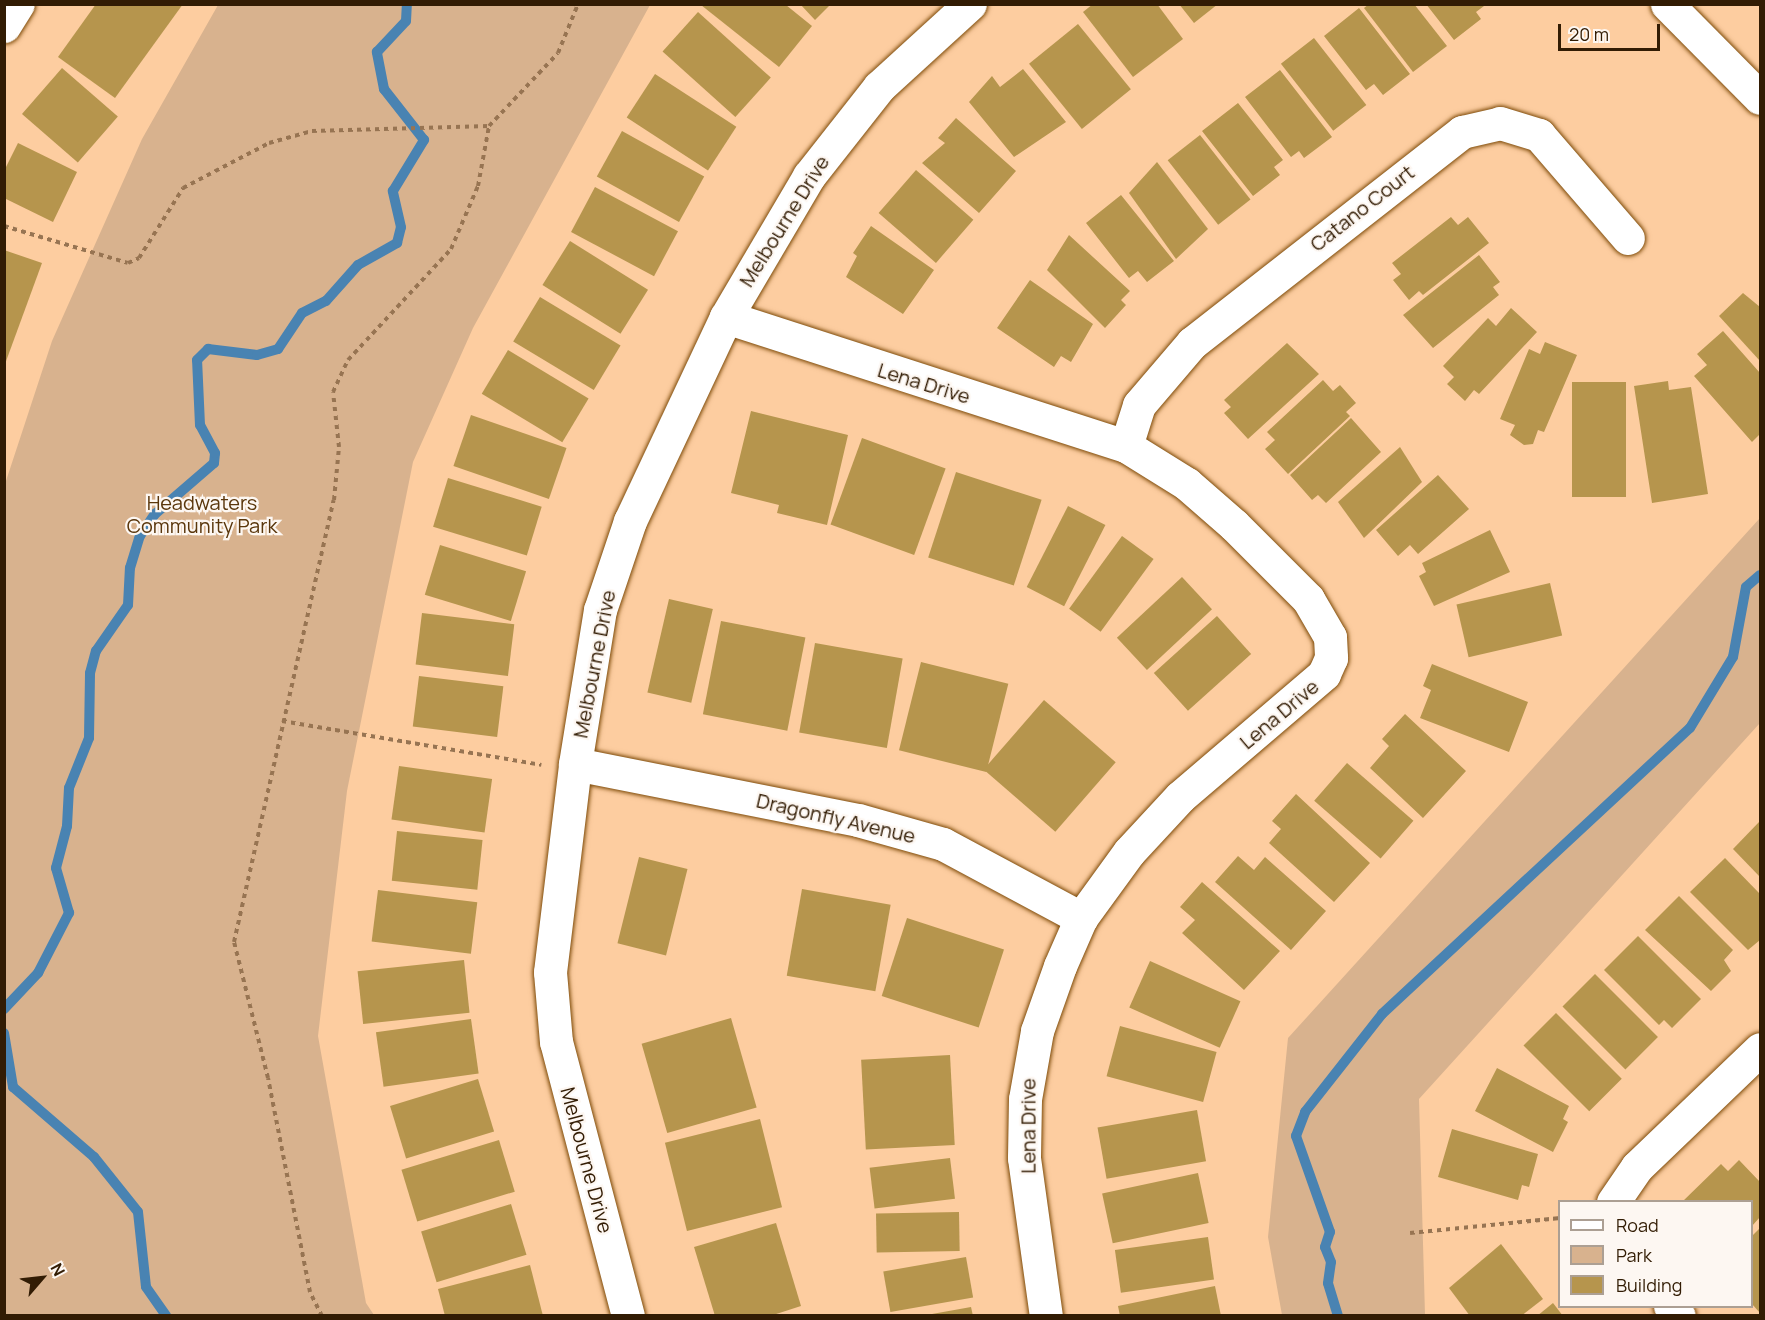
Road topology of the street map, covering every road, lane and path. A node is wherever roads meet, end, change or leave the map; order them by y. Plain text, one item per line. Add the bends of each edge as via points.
1 (18, 4) edge
2 (578, 4) edge
3 (970, 4) edge
4 (1667, 4) edge
5 (4, 26) edge
6 (1761, 98) edge
7 (489, 126) junction
8 (4, 226) edge
9 (1629, 238) dead end
10 (726, 317) junction
11 (1126, 446) junction
12 (282, 721) junction
13 (563, 765) junction
14 (1081, 918) junction
15 (1761, 1049) edge
16 (1614, 1200) edge
17 (1558, 1218) edge
18 (1410, 1233) dead end
19 (322, 1316) edge
20 (628, 1316) edge
21 (1046, 1316) edge

1 - 5 street
2 - 7 path via 558,53
3 - 10 street, Melbourne Drive via 917,48 842,130
4 - 6 street
7 - 8 path via 312,131 250,153 183,188 139,258 128,263
7 - 12 path via 478,186 451,249 348,360 333,392 339,447 334,500
9 - 11 street, Catano Court via 1539,135 1500,123 1462,132 1192,343 1139,405
10 - 11 street, Lena Drive
10 - 13 street, Melbourne Drive via 630,521 600,610
11 - 14 street, Lena Drive via 1187,484 1308,599 1326,627 1331,658 1310,690 1180,797 1129,852
12 - 13 path
12 - 19 path via 234,942 268,1078 310,1292
13 - 14 street, Dragonfly Avenue via 858,820 943,844
13 - 20 street, Melbourne Drive via 550,972 556,1042
14 - 21 street, Lena Drive via 1044,1009 1025,1099 1024,1158
15 - 16 street via 1637,1167
17 - 18 path

